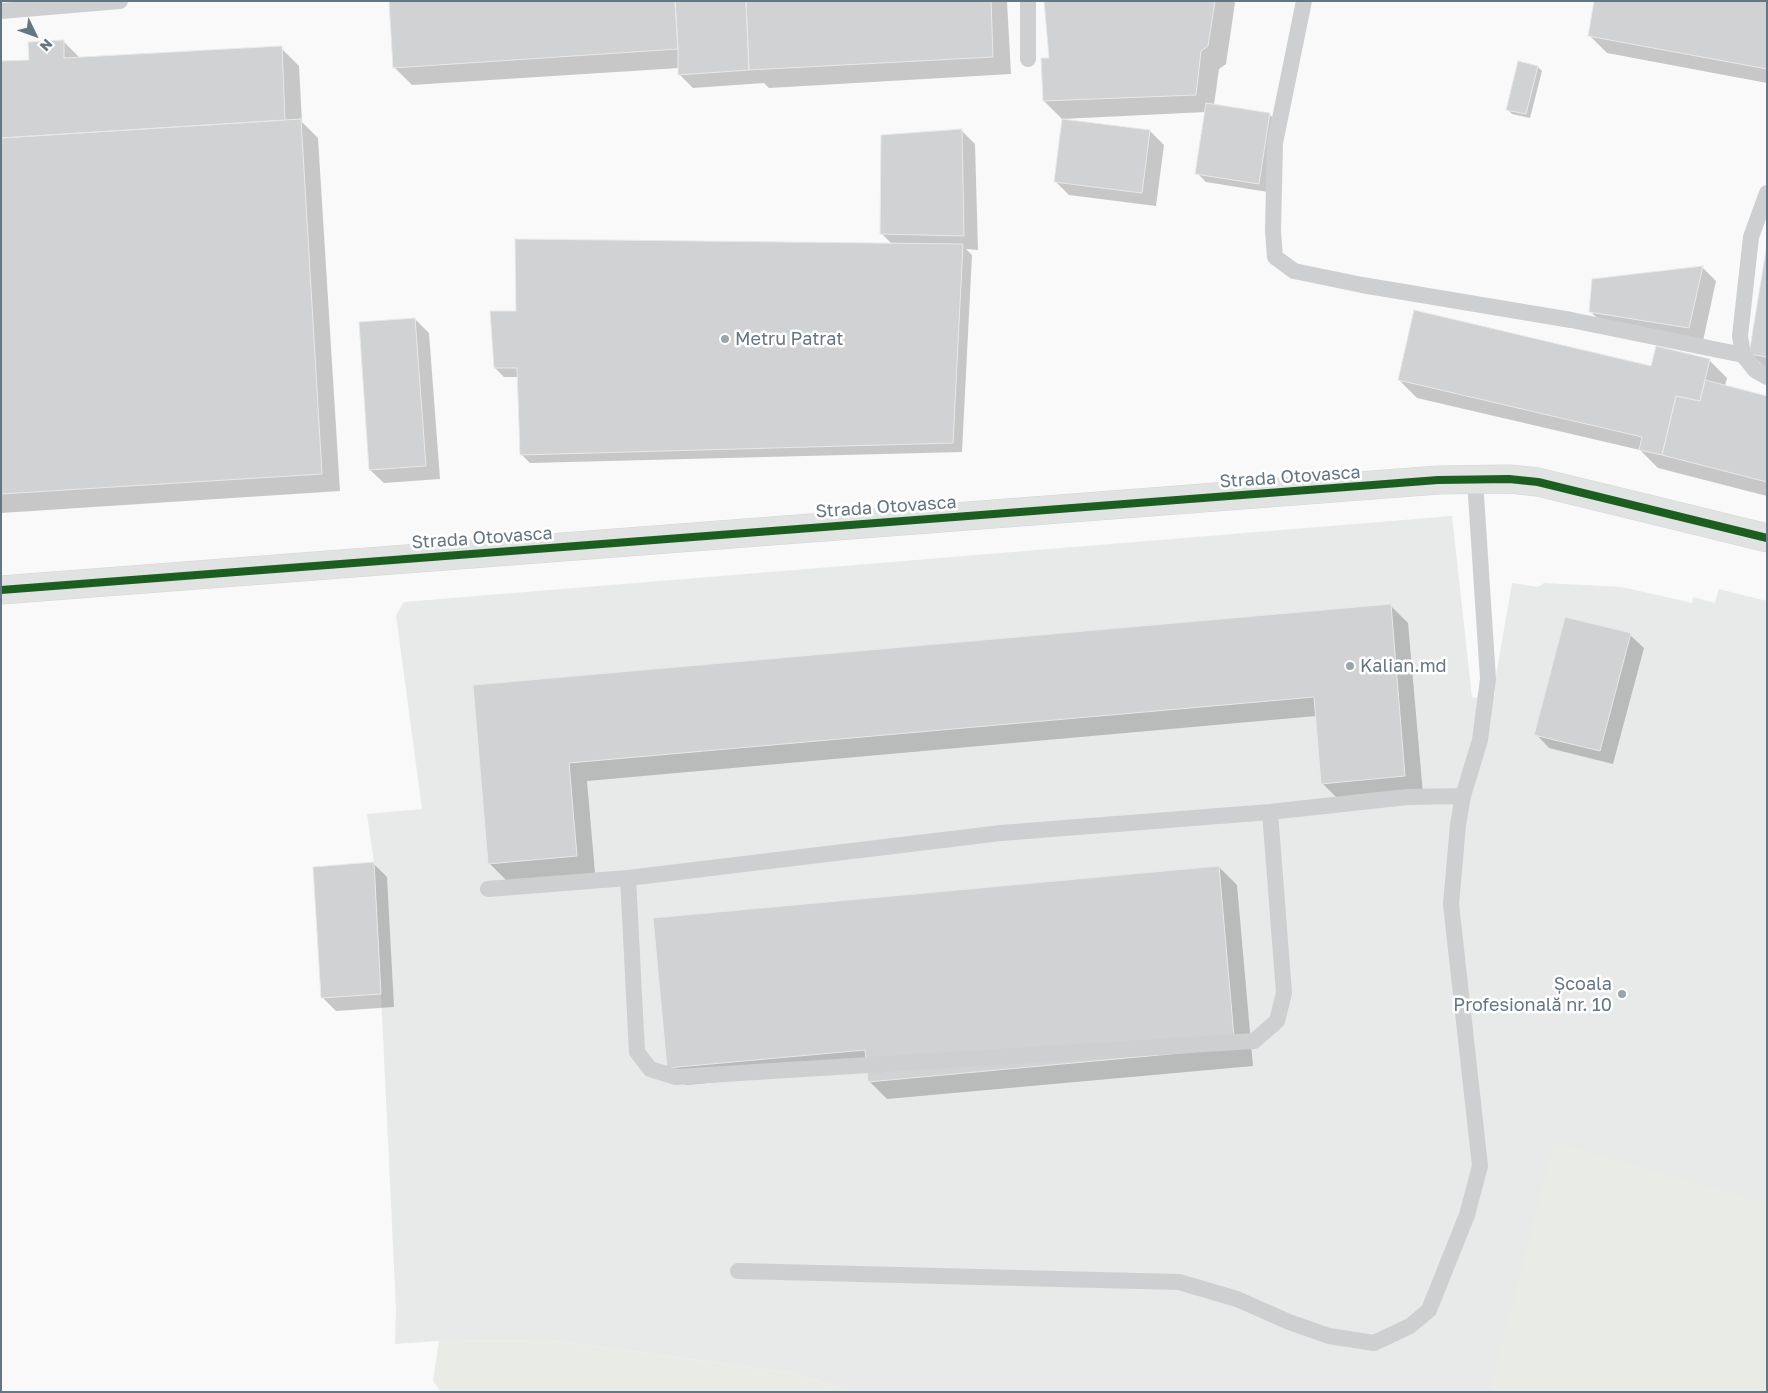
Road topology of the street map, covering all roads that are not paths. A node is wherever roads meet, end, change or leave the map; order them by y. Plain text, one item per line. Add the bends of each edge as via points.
1 (120, 1) edge
2 (1028, 1) edge
3 (1304, 1) edge
4 (1, 11) edge
5 (1028, 59) dead end
6 (1767, 194) edge
7 (1743, 355) junction
8 (1767, 376) edge
9 (1475, 480) junction
10 (1767, 538) edge
11 (1, 590) edge
12 (1464, 796) junction
13 (1270, 812) junction
14 (628, 878) junction
15 (488, 889) dead end
16 (738, 1271) dead end

1 - 4 lane
2 - 5 lane
3 - 7 lane via 1275,142 1275,257 1294,271 1571,320
6 - 7 lane via 1751,237 1741,320
7 - 8 lane via 1755,370
9 - 10 street, Strada Otovasca via 1538,482
9 - 11 street, Strada Otovasca via 1438,480
9 - 12 lane via 1488,679 1480,740
12 - 13 lane via 1407,796
12 - 16 lane via 1451,904 1480,1166 1467,1215 1429,1310 1410,1326 1374,1343 1329,1336 1237,1299 1179,1282
13 - 14 lane via 1001,833
13 - 14 lane via 1284,993 1277,1021 1254,1041 676,1077 650,1069 637,1052
14 - 15 lane

